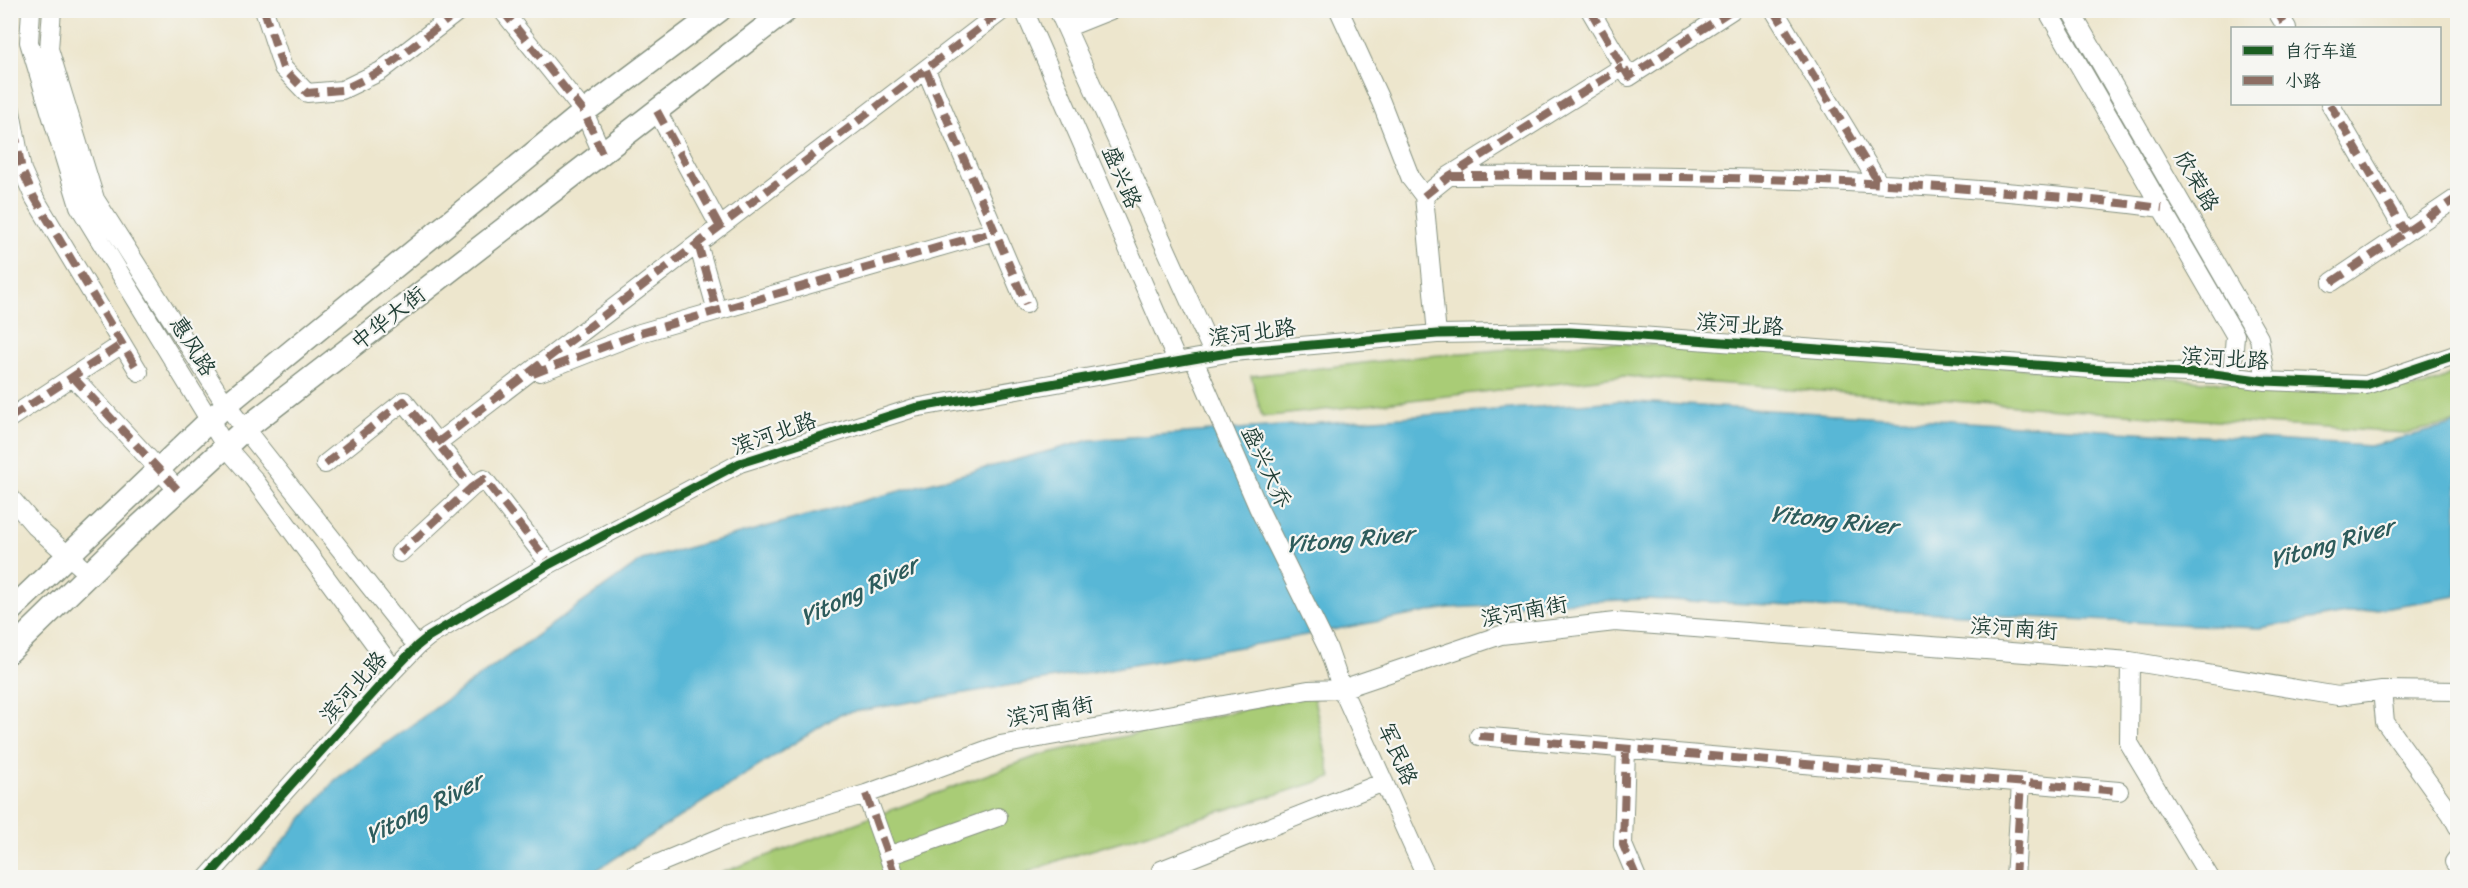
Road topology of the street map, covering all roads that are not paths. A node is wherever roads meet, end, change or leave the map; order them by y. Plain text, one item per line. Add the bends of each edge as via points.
1 (31, 10) edge
2 (52, 10) edge
3 (264, 10) edge
4 (460, 10) edge
5 (502, 10) edge
6 (720, 10) edge
7 (787, 10) edge
8 (1004, 10) edge
9 (1024, 10) edge
10 (1059, 10) edge
11 (1111, 10) edge
12 (1339, 10) edge
13 (1590, 10) edge
14 (1732, 10) edge
15 (1774, 10) edge
16 (2047, 10) edge
17 (2070, 10) edge
18 (2276, 10) edge
19 (2286, 27) edge
20 (1066, 28) junction
21 (1623, 67) junction
22 (926, 70) junction
23 (2331, 105) edge
24 (10, 106) edge
25 (657, 111) junction
26 (584, 112) junction
27 (602, 153) junction
28 (16, 172) edge
29 (1449, 176) junction
30 (1878, 182) junction
31 (1424, 196) junction
32 (2457, 197) edge
33 (2162, 208) junction
34 (720, 227) junction
35 (995, 231) junction
36 (2405, 232) junction
37 (698, 244) junction
38 (2332, 282) dead end
39 (1026, 304) dead end
40 (717, 311) junction
41 (1437, 334) junction
42 (122, 344) junction
43 (2457, 354) edge
44 (1214, 355) junction
45 (1186, 361) junction
46 (139, 372) dead end
47 (73, 377) junction
48 (2232, 377) junction
49 (522, 379) junction
50 (2266, 381) junction
51 (1210, 401) joint
52 (226, 405) junction
53 (10, 418) edge
54 (211, 422) junction
55 (245, 429) junction
56 (437, 443) junction
57 (226, 447) junction
58 (325, 464) dead end
59 (160, 469) junction
60 (472, 487) junction
61 (178, 490) junction
62 (10, 497) edge
63 (400, 553) dead end
64 (68, 555) junction
65 (550, 564) junction
66 (89, 574) junction
67 (10, 611) edge
68 (417, 645) junction
69 (1328, 649) joint
70 (10, 651) edge
71 (2130, 661) junction
72 (394, 670) junction
73 (1341, 688) junction
74 (2382, 690) junction
75 (2457, 691) edge
76 (1479, 736) dead end
77 (1626, 749) junction
78 (1384, 782) junction
79 (2021, 783) junction
80 (2119, 791) dead end
81 (866, 794) junction
82 (998, 817) dead end
83 (2457, 827) edge
84 (888, 856) junction
85 (2457, 857) edge
86 (2457, 867) edge
87 (1161, 870) dead end
88 (207, 878) edge
89 (630, 878) edge
90 (896, 878) edge
91 (1427, 878) edge
92 (1637, 878) edge
93 (2015, 878) edge
94 (2210, 878) edge

1 - 54 street, 惠风路 via 29,42 79,206
2 - 52 street via 49,49 95,199
3 - 4 street via 284,68 307,93 342,90 381,71
5 - 26 street
6 - 26 main road, 中华大街
7 - 25 main road, 中华大街
8 - 22 street
9 - 45 street, 盛兴路
10 - 20 street, 盛兴路
11 - 20 street
12 - 31 street via 1411,179
13 - 21 street
14 - 21 street via 1629,76
15 - 30 street
16 - 33 street, 欣荣路
17 - 50 street, 欣荣路 via 2259,338
18 - 19 street
20 - 44 street, 盛兴路
21 - 29 street
22 - 34 street
22 - 35 street
23 - 36 street
24 - 28 street
25 - 27 main road, 中华大街
25 - 34 street
26 - 27 street
26 - 52 main road, 中华大街
27 - 55 main road, 中华大街
28 - 42 street
29 - 30 street via 1632,175
29 - 31 street
30 - 33 street
31 - 41 street
32 - 36 street
33 - 48 street, 欣荣路 via 2235,334
34 - 37 street
35 - 39 street
35 - 40 street
36 - 38 street
37 - 40 street
37 - 49 street
40 - 49 street via 640,333
41 - 44 street, 滨河北路
41 - 48 street, 滨河北路 via 1617,334
42 - 46 street
42 - 47 street
43 - 50 street, 滨河北路 via 2366,385
44 - 45 street, 滨河北路
45 - 51 street, 盛兴路
45 - 65 street, 滨河北路 via 914,408 740,463
47 - 53 street
47 - 59 street
48 - 50 street, 滨河北路
49 - 56 street
51 - 69 street, 盛兴大乔
52 - 54 main road, 中华大街
52 - 55 street
54 - 57 street, 惠风路
54 - 59 main road, 中华大街
55 - 57 main road, 中华大街
55 - 68 street
56 - 58 street via 404,401
56 - 60 street
57 - 61 main road, 中华大街
57 - 72 street, 惠风路 via 249,472
59 - 61 street
59 - 64 main road, 中华大街
60 - 63 street
60 - 65 street via 484,479
61 - 66 main road, 中华大街
62 - 64 street
64 - 66 street
64 - 67 main road, 中华大街
65 - 68 street, 滨河北路
66 - 70 main road, 中华大街
68 - 72 street, 滨河北路
69 - 73 street, 军民路
71 - 73 street, 滨河南街 via 1615,622 1502,635
71 - 74 street, 滨河南街 via 2338,696
71 - 94 street via 2129,743
72 - 88 street, 滨河北路
73 - 78 street, 军民路
73 - 81 street, 滨河南街 via 1308,690 1000,745
74 - 75 street, 滨河南街
74 - 83 street via 2385,722
76 - 77 street
77 - 79 street
77 - 92 street via 1623,845
78 - 87 street
78 - 91 street, 军民路
79 - 80 street
79 - 93 street
81 - 84 street
81 - 89 street, 滨河南街 via 727,835
82 - 84 street
84 - 90 street
85 - 86 street

